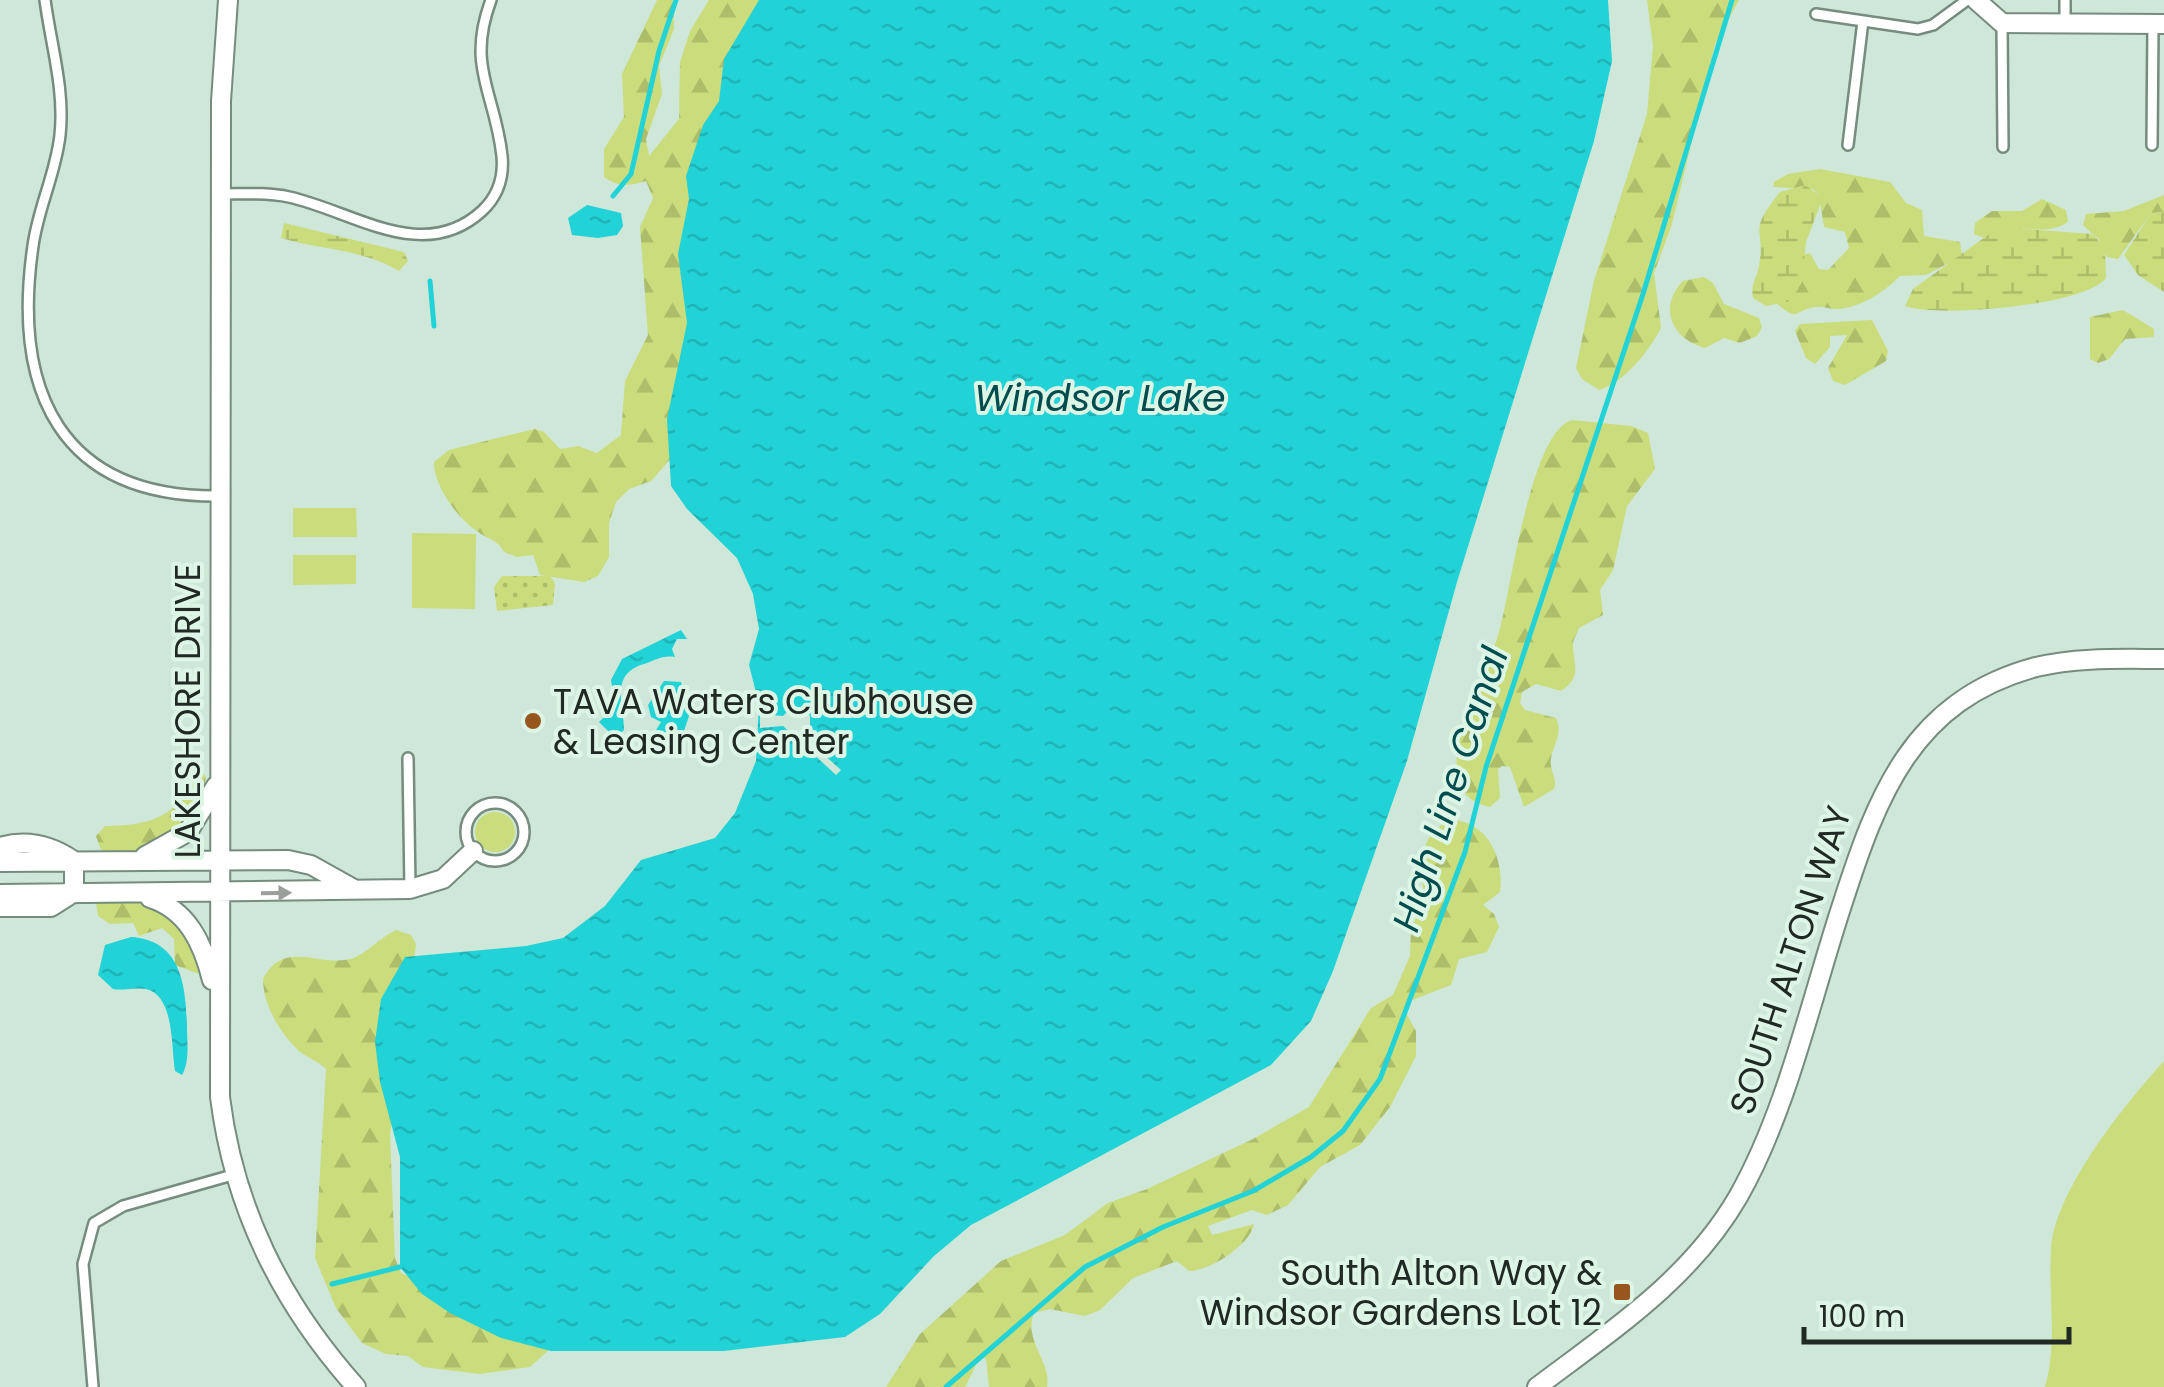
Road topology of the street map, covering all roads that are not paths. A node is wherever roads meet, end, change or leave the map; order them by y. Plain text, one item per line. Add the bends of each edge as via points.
1 (46, 0) edge
2 (228, 0) edge
3 (491, 0) edge
4 (1967, 0) edge
5 (1976, 0) edge
6 (2065, 0) edge
7 (1816, 14) dead end
8 (1864, 21) junction
9 (2002, 23) junction
10 (2158, 24) edge
11 (2064, 25) junction
12 (1848, 145) dead end
13 (2002, 146) dead end
14 (2152, 146) dead end
15 (221, 194) junction
16 (220, 496) junction
17 (2164, 659) edge
18 (408, 758) dead end
19 (220, 777) junction
20 (0, 847) edge
21 (473, 852) junction
22 (134, 860) junction
23 (220, 860) junction
24 (74, 861) junction
25 (0, 862) edge
26 (410, 889) junction
27 (364, 891) junction
28 (74, 893) junction
29 (0, 894) edge
30 (135, 894) junction
31 (219, 894) junction
32 (0, 907) edge
33 (218, 1008) junction
34 (236, 1174) junction
35 (94, 1387) edge
36 (356, 1387) edge
37 (1536, 1387) edge

1 - 16 lane via 62,115 31,260 30,330 41,392 68,440 114,477 161,494
2 - 15 street, LAKESHORE DRIVE
3 - 15 lane via 478,48 502,174 495,196 467,224 445,233 396,232 289,197
4 - 8 lane via 1918,29
5 - 9 street
6 - 11 lane
7 - 8 lane
8 - 12 lane
9 - 11 street
9 - 13 lane
10 - 11 street
10 - 14 lane
15 - 16 street, LAKESHORE DRIVE
16 - 19 street, LAKESHORE DRIVE
17 - 37 street, SOUTH ALTON WAY via 2076,660 2020,672 1962,701 1917,740 1874,808 1770,1123 1739,1195 1668,1286
18 - 26 lane
19 - 22 street via 186,834
19 - 23 street, LAKESHORE DRIVE
20 - 24 street via 44,845
21 - 21 lane via 490,861 512,855 523,838 518,816 497,804 478,809 466,829
21 - 26 street via 443,879
22 - 23 street
22 - 24 street
23 - 27 street via 300,862
23 - 31 street, LAKESHORE DRIVE
24 - 25 street
24 - 28 street
26 - 27 street
31 -> 27 street
28 - 29 street
28 - 30 street
28 - 32 street via 51,907
30 - 31 street
30 - 33 street via 170,907 194,932
31 - 33 street, LAKESHORE DRIVE
33 - 34 street, LAKESHORE DRIVE via 220,1097
34 - 35 lane via 123,1206 94,1223 83,1264
34 - 36 street, LAKESHORE DRIVE via 280,1286

